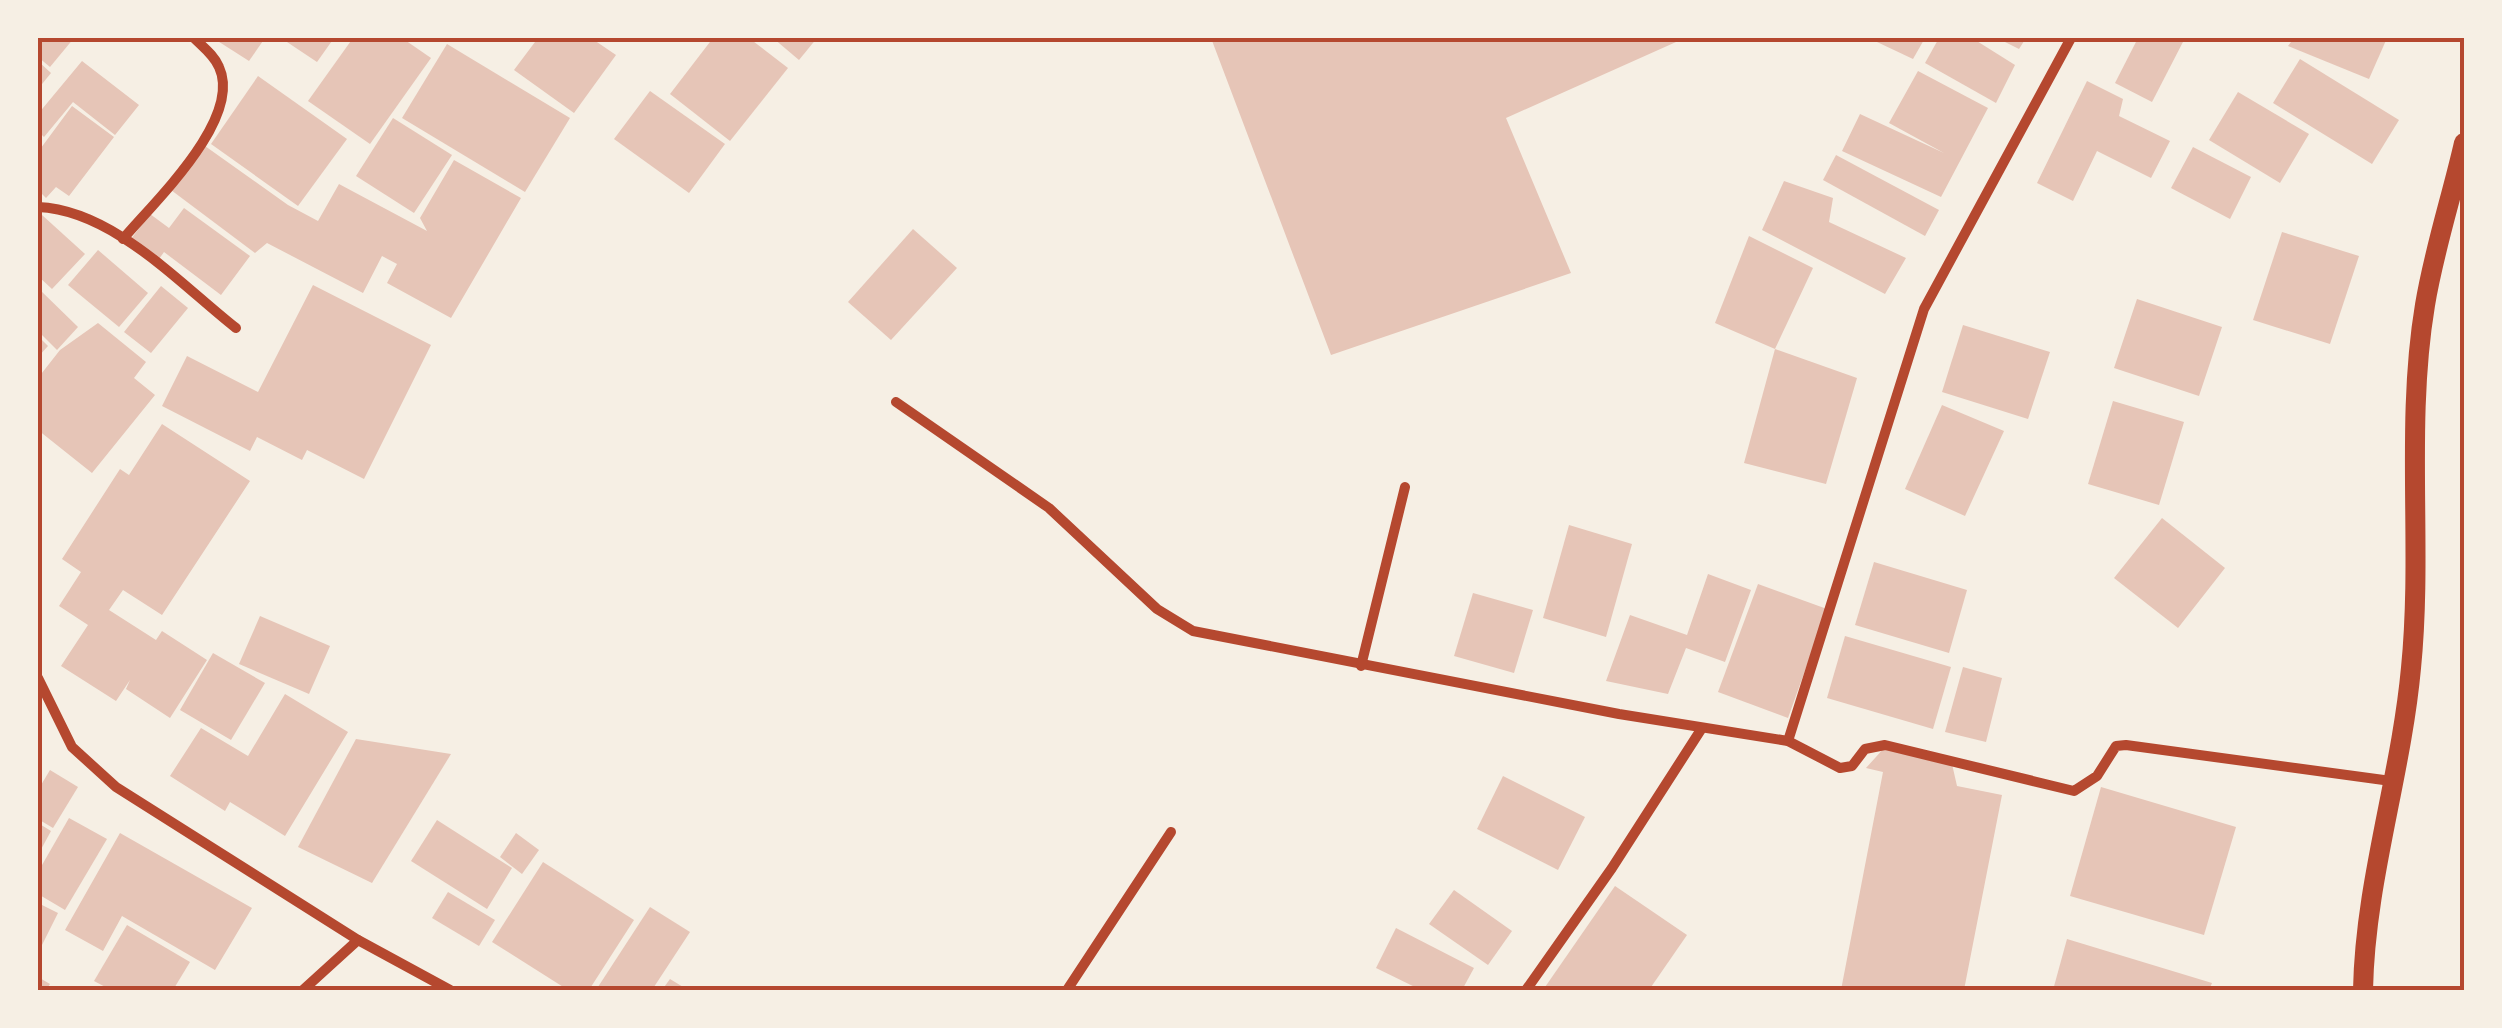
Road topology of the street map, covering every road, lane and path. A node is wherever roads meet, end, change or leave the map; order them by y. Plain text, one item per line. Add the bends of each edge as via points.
1 (194, 38) edge
2 (2070, 38) edge
3 (2464, 142) edge
4 (38, 207) edge
5 (123, 239) junction
6 (236, 328) dead end
7 (896, 402) dead end
8 (1405, 487) dead end
9 (1361, 666) junction
10 (38, 678) edge
11 (1702, 728) junction
12 (1788, 742) junction
13 (2391, 781) junction
14 (1171, 832) dead end
15 (358, 940) junction
16 (303, 990) edge
17 (450, 990) edge
18 (1067, 990) edge
19 (1526, 990) edge
20 (2363, 990) edge

1 - 5 street via 221,70 217,120
2 - 12 street via 1924,309
3 - 13 main road via 2425,305 2414,471 2416,621
4 - 5 street via 74,213
5 - 6 street
7 - 9 street via 1049,508 1174,622
8 - 9 street
9 - 11 street
10 - 15 street via 72,747 116,788
11 - 12 street
11 - 19 street
12 - 13 street via 1840,768 1852,766 1865,749 1885,745 2074,791 2091,782 2116,746
13 - 20 main road
14 - 18 street
15 - 16 street
15 - 17 street

